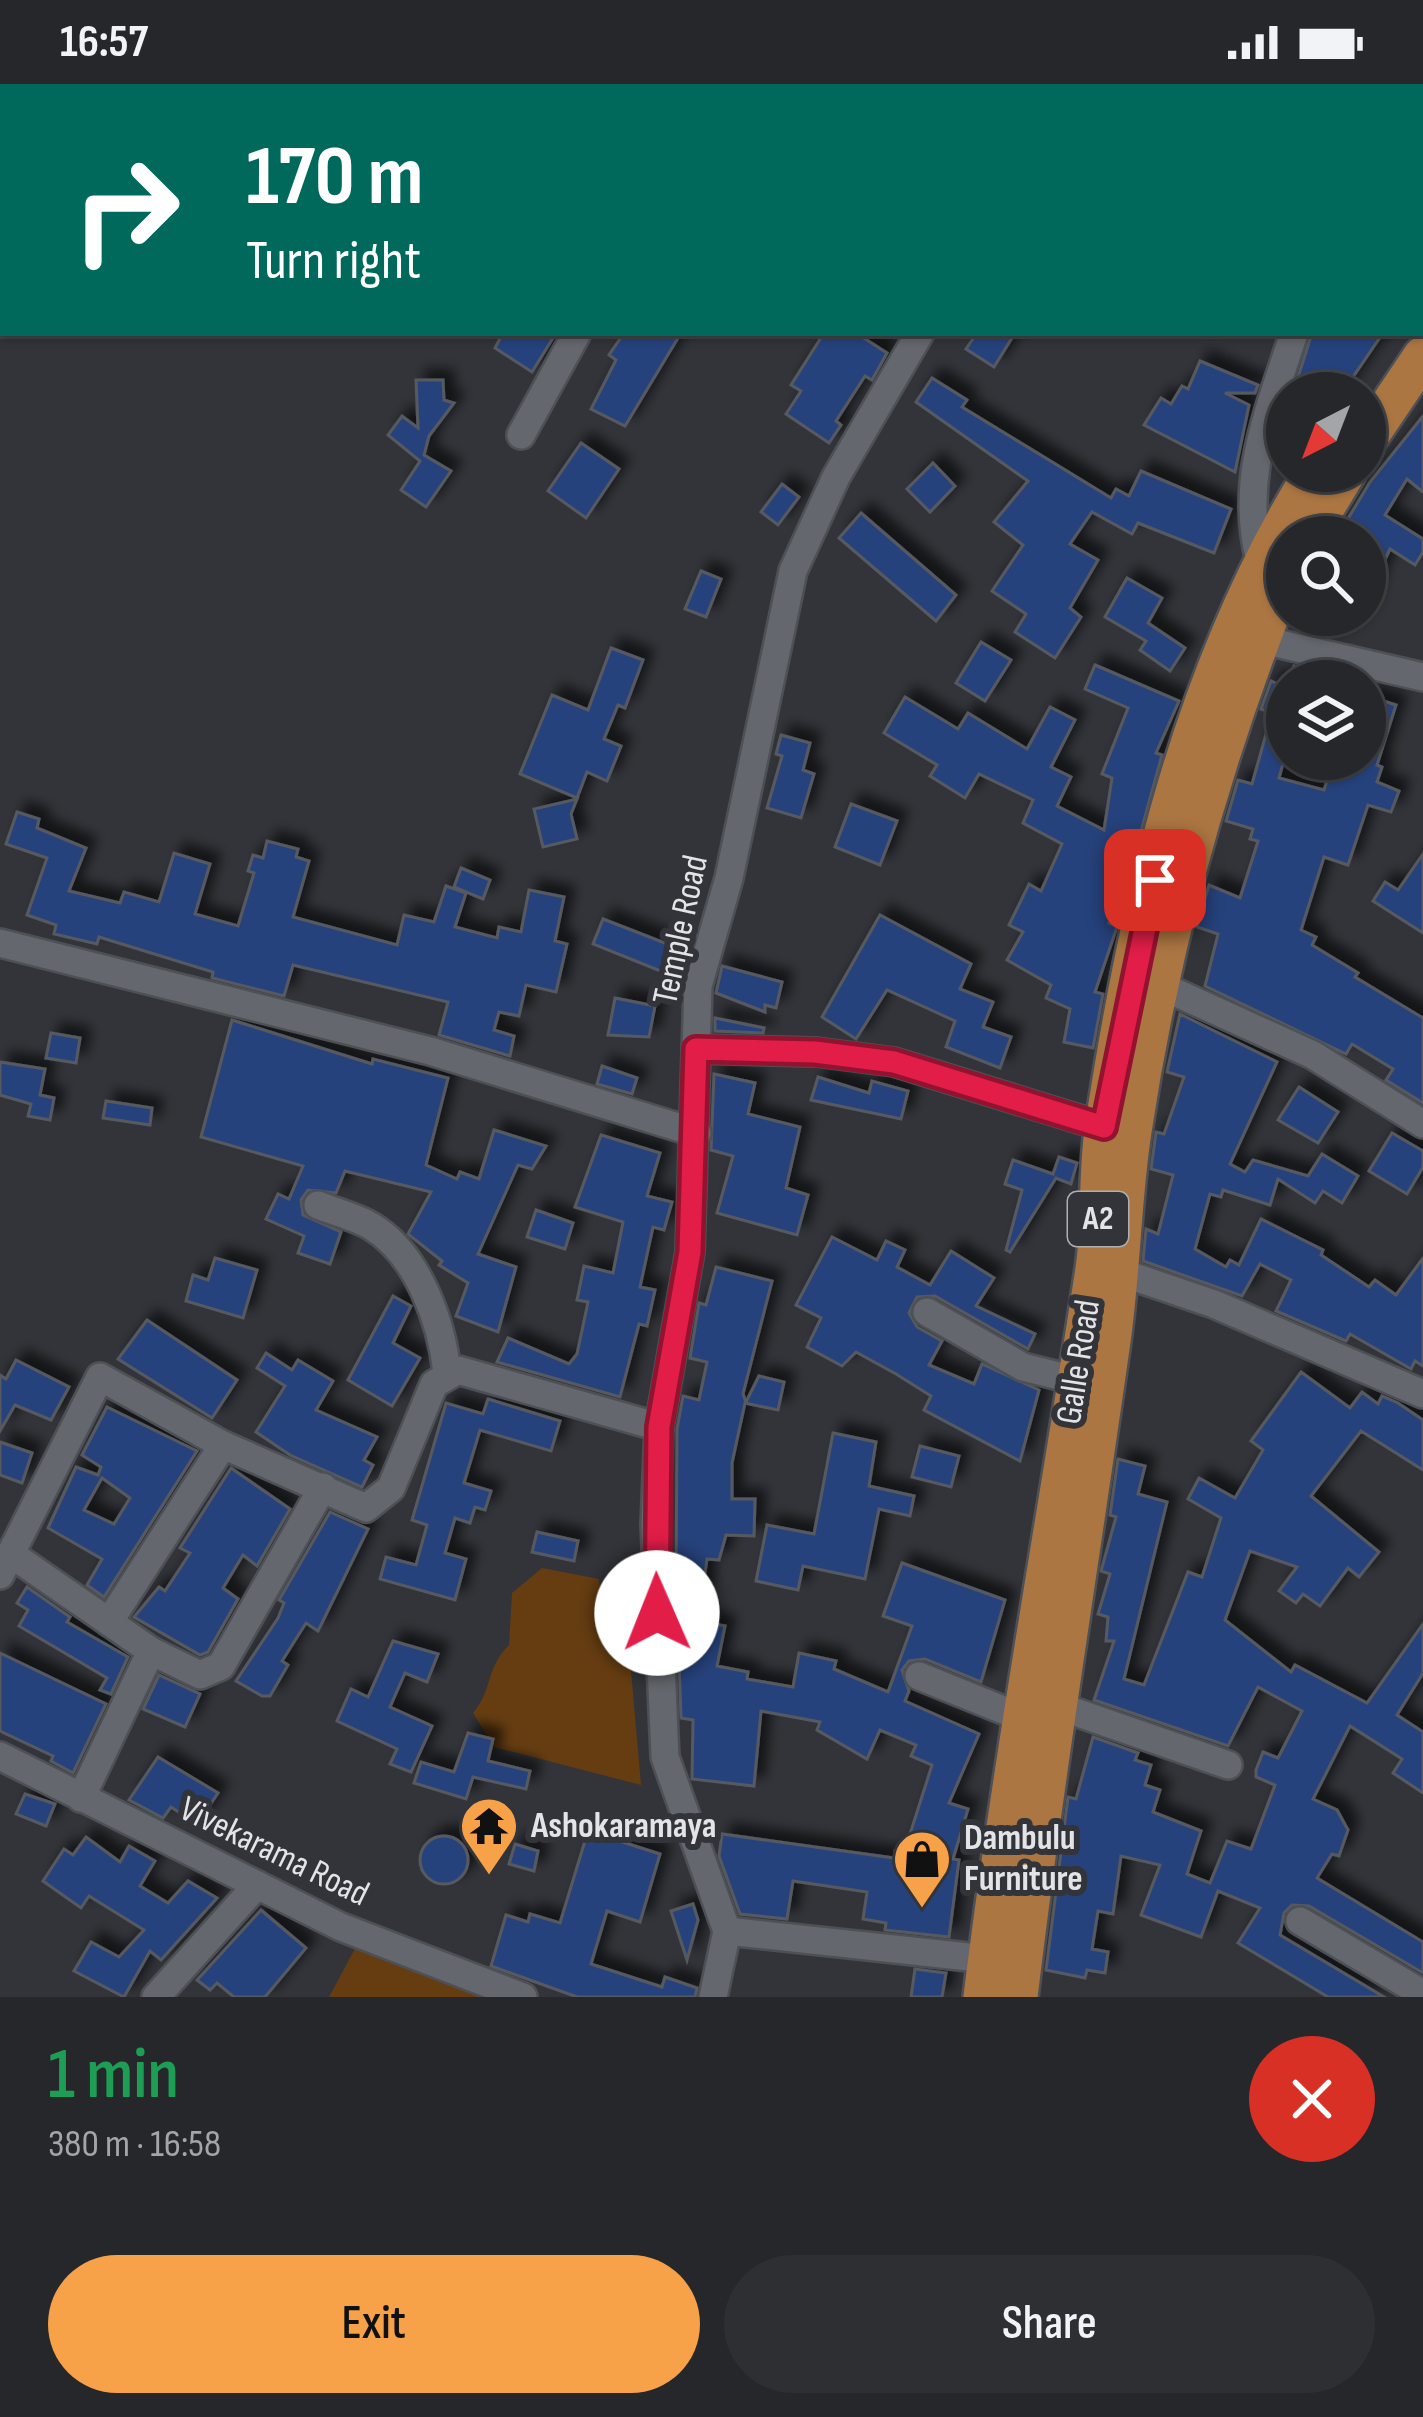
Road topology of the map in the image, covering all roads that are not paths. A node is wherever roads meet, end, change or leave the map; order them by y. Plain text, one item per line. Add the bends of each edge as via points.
1 (575, 336) edge
2 (918, 336) edge
3 (1293, 336) edge
4 (1404, 336) edge
5 (1423, 356) edge
6 (1380, 372) edge
7 (1386, 411) edge
8 (521, 435) dead end
9 (1266, 550) edge
10 (1266, 594) edge
11 (1247, 636) junction
12 (1423, 677) edge
13 (0, 943) edge
14 (1147, 980) junction
15 (696, 1049) junction
16 (1423, 1124) edge
17 (1118, 1131) junction
18 (697, 1133) junction
19 (319, 1205) dead end
20 (1109, 1268) junction
21 (927, 1312) dead end
22 (447, 1373) junction
23 (1075, 1380) junction
24 (1423, 1394) edge
25 (659, 1427) junction
26 (223, 1444) junction
27 (323, 1487) junction
28 (5, 1565) edge
29 (109, 1622) junction
30 (151, 1651) junction
31 (919, 1676) dead end
32 (1039, 1712) junction
33 (0, 1756) edge
34 (1228, 1766) dead end
35 (81, 1798) junction
36 (257, 1886) junction
37 (1300, 1921) dead end
38 (727, 1931) junction
39 (1003, 1979) edge
40 (1423, 1994) edge
41 (156, 1997) edge
42 (523, 1997) edge
43 (713, 1997) edge

1 - 8 street
2 - 15 street, Temple Road via 836,477 793,571 729,878 698,986
3 - 9 street via 1252,465 1252,529
4 - 6 highway
5 - 7 highway
10 - 11 highway, Galle Road / A2
11 - 12 street
11 - 14 highway, Galle Road / A2 via 1189,746
13 - 18 street via 430,1051
14 - 16 street via 1295,1046
14 - 17 highway, Galle Road / A2
15 - 17 street via 894,1062
15 - 18 street, Temple Road
17 - 20 highway, Galle Road / A2
18 - 25 street, Temple Road via 690,1252
19 - 22 street via 374,1227 416,1275 443,1334
20 - 23 highway, Galle Road / A2
20 - 24 street
20 - 32 highway, Galle Road / A2
21 - 23 street via 1023,1367
22 - 25 street
22 - 27 street via 434,1384 391,1489 366,1508
23 - 32 highway, Galle Road / A2
25 - 38 street, Temple Road via 664,1757
26 - 27 street
26 - 28 street via 100,1377
26 - 29 street
27 - 30 street via 221,1666 200,1675
28 - 29 street
29 - 30 street
30 - 35 street
31 - 32 street
32 - 34 street
32 - 39 highway, Galle Road / A2
33 - 35 street, Vivekarama Road
35 - 36 street, Vivekarama Road
36 - 41 street
36 - 42 street, Vivekarama Road
37 - 40 street
38 - 39 street
38 - 43 street

